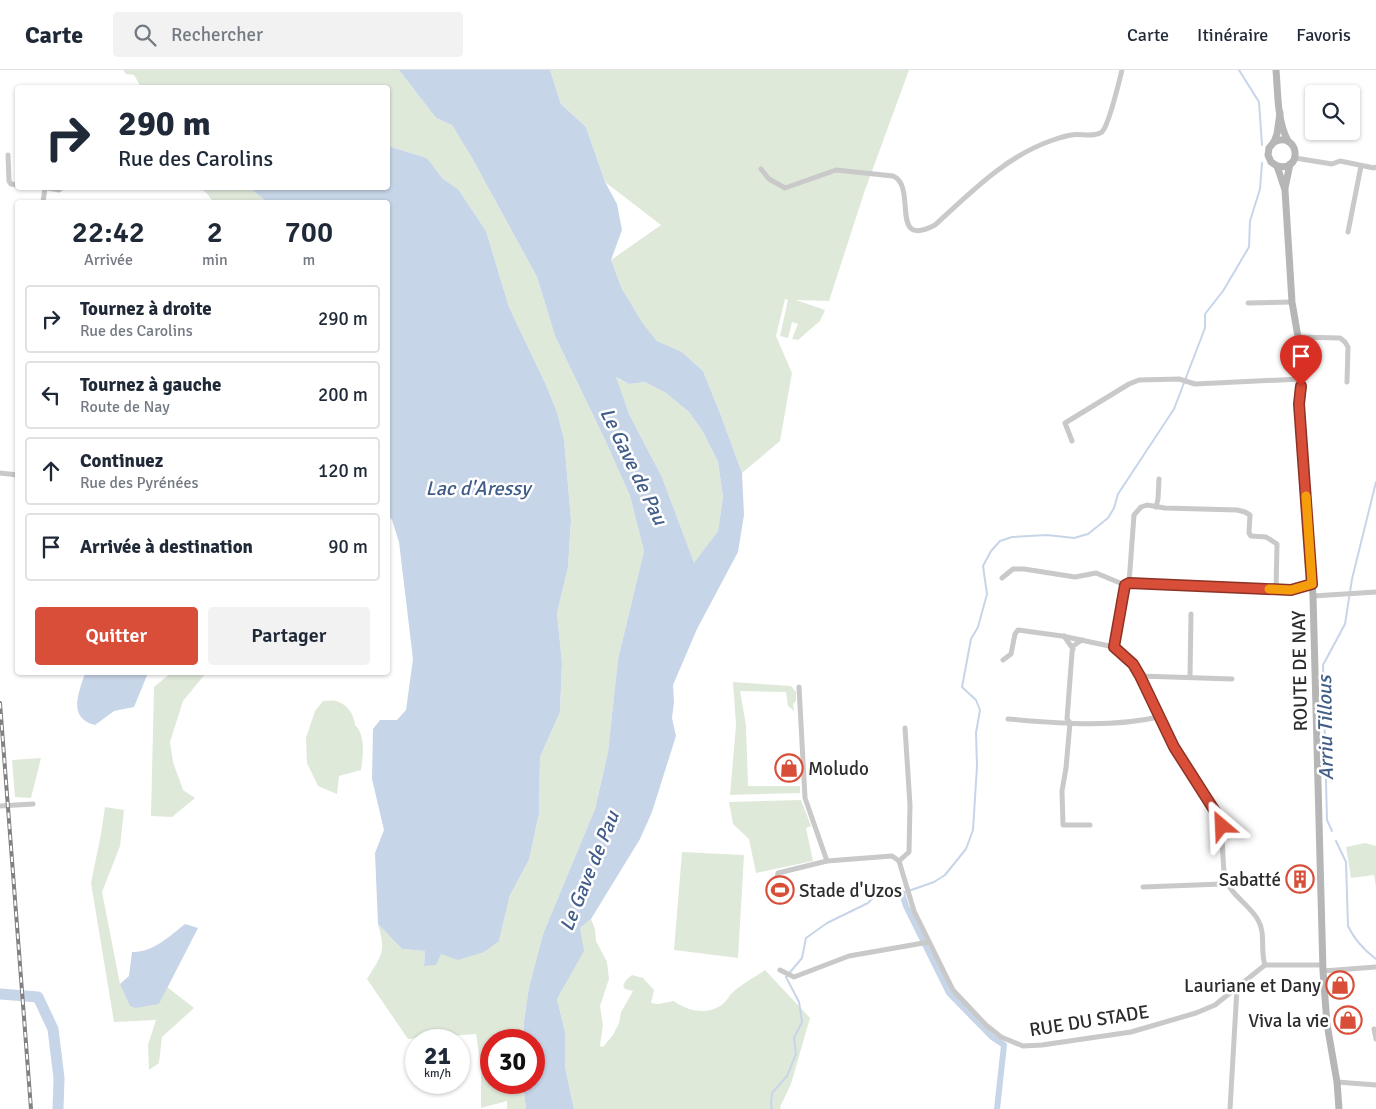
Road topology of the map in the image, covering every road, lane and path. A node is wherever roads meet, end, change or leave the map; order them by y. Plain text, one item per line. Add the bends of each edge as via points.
1 (1122, 70) edge
2 (1276, 70) edge
3 (1280, 113) junction
4 (1288, 141) junction
5 (1274, 142) junction
6 (8, 155) dead end
7 (1295, 158) junction
8 (1290, 164) junction
9 (1277, 166) junction
10 (1361, 166) junction
11 (1376, 167) edge
12 (761, 169) dead end
13 (15, 185) edge
14 (1285, 190) junction
15 (1348, 232) dead end
16 (1292, 302) junction
17 (1248, 303) dead end
18 (1298, 337) junction
19 (1301, 379) junction
20 (1347, 382) dead end
21 (1072, 441) dead end
22 (0, 473) edge
23 (15, 475) edge
24 (1159, 479) dead end
25 (1156, 506) junction
26 (1002, 578) dead end
27 (1127, 584) junction
28 (1312, 584) junction
29 (1276, 590) junction
30 (1376, 592) edge
31 (1313, 596) junction
32 (1191, 614) dead end
33 (1064, 636) junction
34 (1082, 640) junction
35 (1114, 647) junction
36 (1073, 649) junction
37 (1003, 660) dead end
38 (1140, 676) junction
39 (1190, 678) junction
40 (1232, 679) dead end
41 (799, 687) dead end
42 (1159, 717) junction
43 (1008, 719) dead end
44 (1070, 724) junction
45 (905, 728) dead end
46 (33, 804) dead end
47 (0, 806) edge
48 (1090, 825) dead end
49 (828, 861) junction
50 (899, 861) junction
51 (777, 878) dead end
52 (1228, 882) junction
53 (1143, 887) dead end
54 (925, 942) junction
55 (1265, 965) junction
56 (1376, 966) edge
57 (1323, 968) junction
58 (783, 971) dead end
59 (1237, 988) junction
60 (1374, 1029) dead end
61 (1376, 1039) edge
62 (1337, 1082) junction
63 (1376, 1085) edge
64 (1230, 1109) edge
65 (1338, 1109) edge

1 - 12 street via 1102,132 1073,134 1052,140 1010,161 926,230 918,231 908,224 903,184 897,177 836,170 785,188 769,179
2 - 3 main road
3 - 4 main road
3 - 5 main road
4 - 5 main road
4 - 7 main road via 1295,148
5 - 9 main road via 1268,155
6 - 13 street via 9,181
7 - 8 main road
7 - 10 street
8 - 9 main road
8 - 14 main road
9 - 14 main road
10 - 11 street
10 - 15 street
14 - 16 main road, ROUTE DE NAY
16 - 17 street
16 - 18 main road, ROUTE DE NAY
18 - 19 main road, ROUTE DE NAY
18 - 20 street via 1340,338 1345,342 1348,347
19 - 21 street via 1195,384 1178,379 1139,380 1065,423
19 - 28 main road, ROUTE DE NAY via 1299,404
22 - 23 street
24 - 25 street
25 - 27 street via 1141,507 1134,515
25 - 29 street via 1246,512 1250,516 1251,536 1266,537 1276,544
26 - 27 street via 1013,569 1075,577 1096,572
27 - 29 street
27 - 35 street
28 - 29 street
28 - 31 main road, ROUTE DE NAY
30 - 31 street
31 - 57 main road, ROUTE DE NAY
32 - 39 street
33 - 34 street
33 - 36 street
33 - 37 street via 1018,630 1011,654
34 - 35 street
34 - 36 street
35 - 38 street via 1133,664
36 - 44 street via 1067,719
38 - 39 street
38 - 42 street
39 - 40 street
41 - 49 street via 805,798
42 - 44 street
42 - 52 street via 1218,816
43 - 44 street
44 - 48 street via 1062,791 1064,825
45 - 50 street via 910,805 909,852
46 - 47 street
49 - 50 street via 892,856
49 - 51 street via 778,873
50 - 54 street, RUE DU STADE
52 - 53 street
52 - 55 street via 1258,918 1262,927
54 - 58 street via 850,956 794,977
54 - 59 street, RUE DU STADE via 953,990 1001,1037 1023,1046 1131,1032 1196,1014 1215,1005
55 - 57 street
55 - 59 street, RUE DU STADE
56 - 57 street
57 - 62 main road, ROUTE DE NAY via 1327,1024
59 - 64 street
60 - 61 street
62 - 63 street
62 - 65 main road, ROUTE DE NAY

